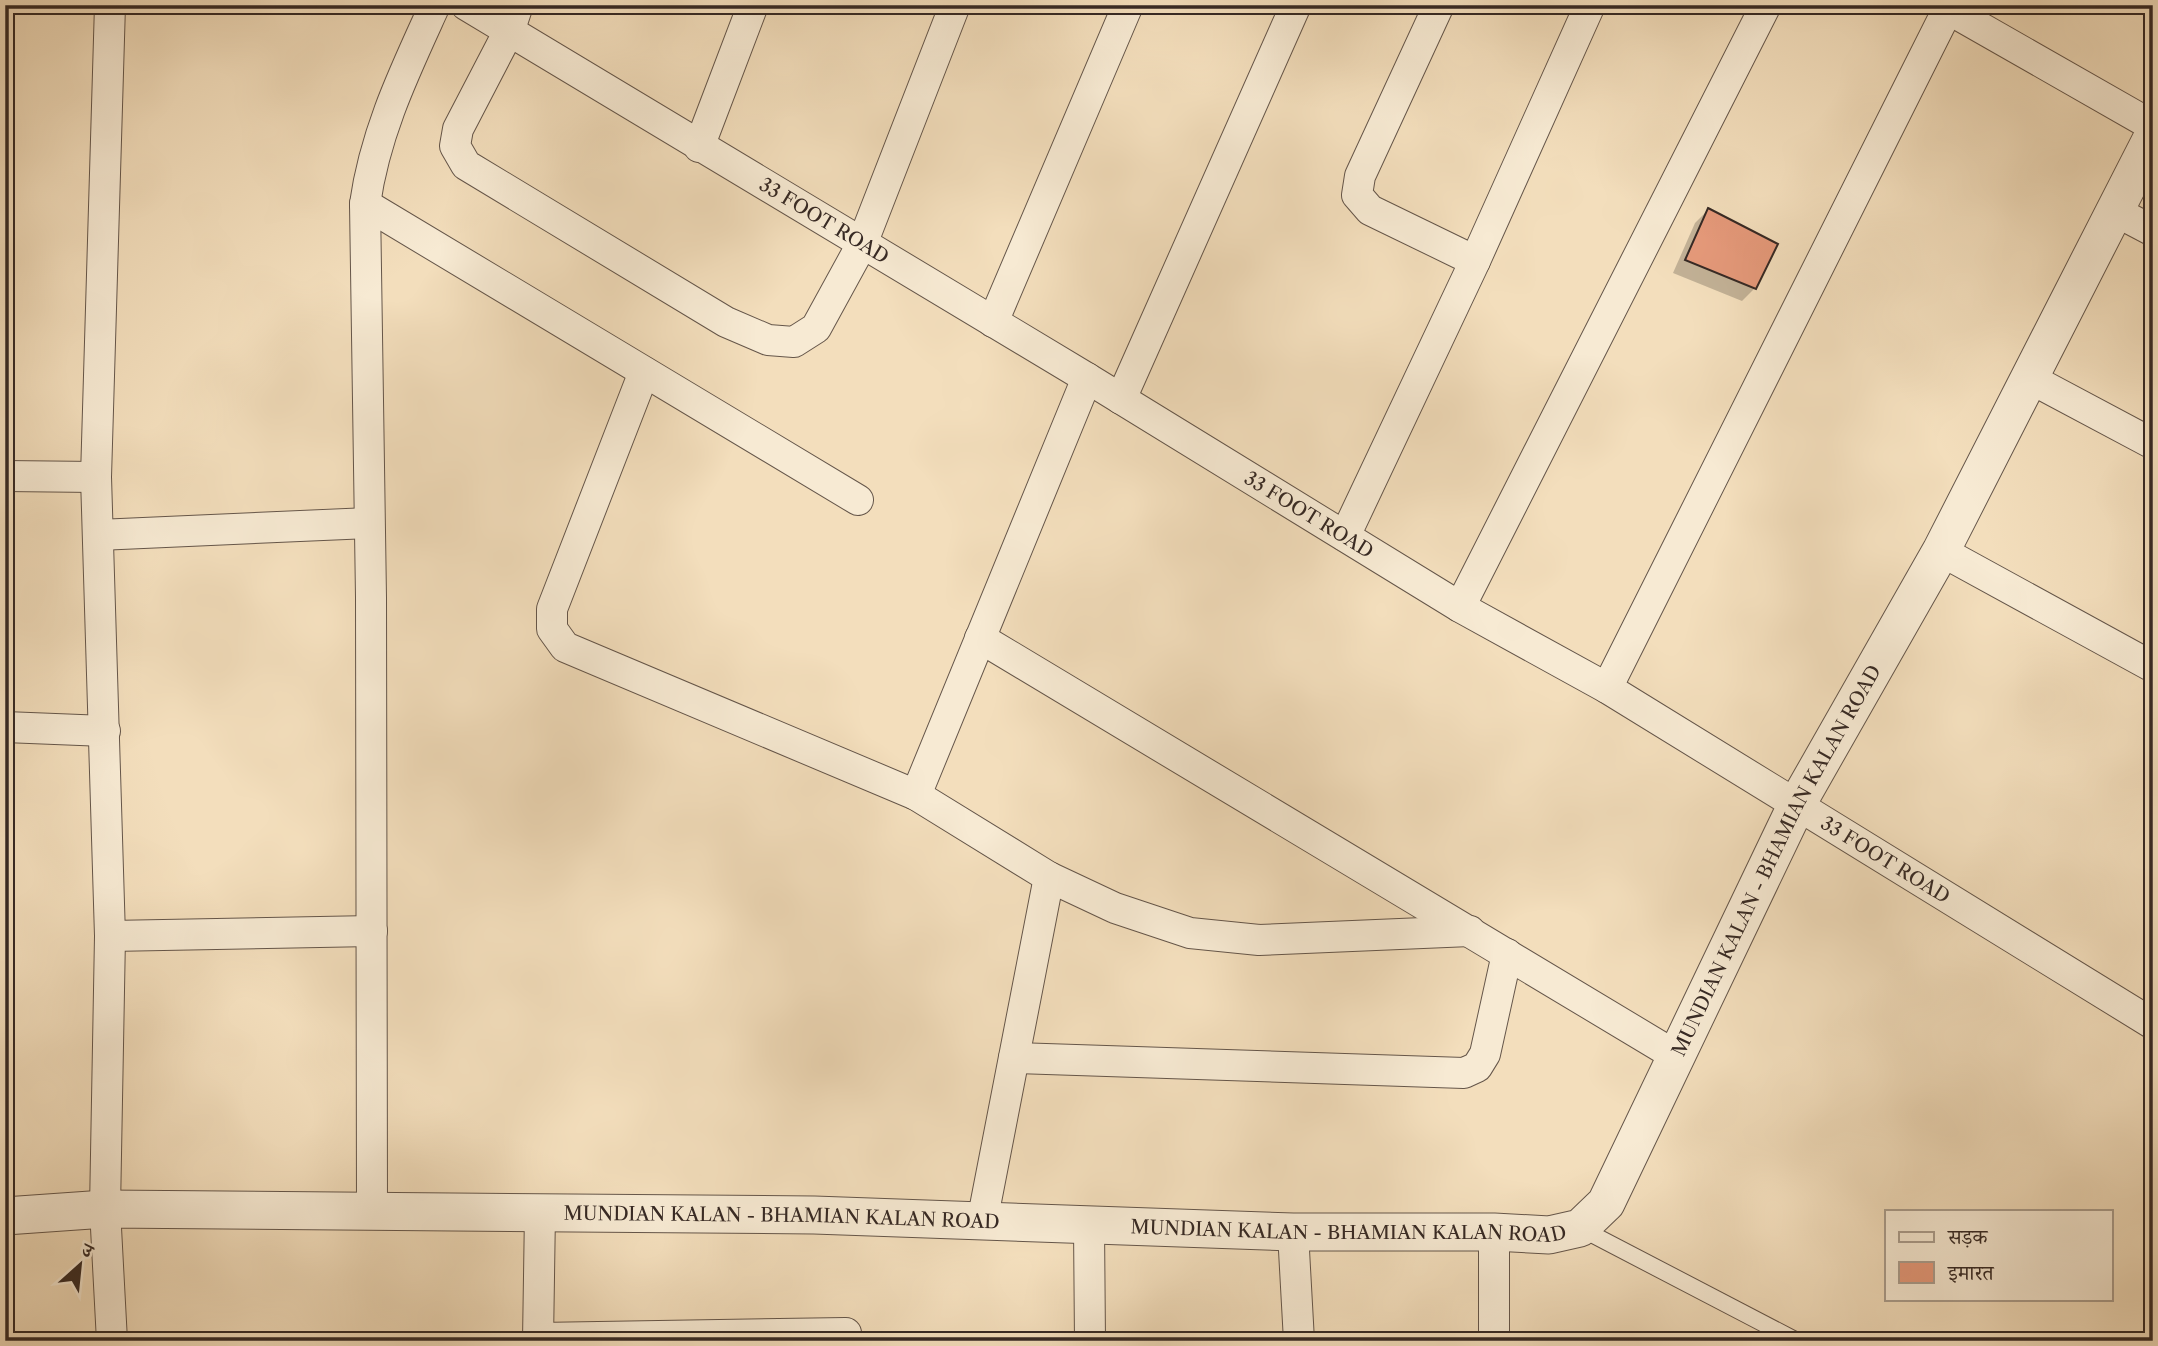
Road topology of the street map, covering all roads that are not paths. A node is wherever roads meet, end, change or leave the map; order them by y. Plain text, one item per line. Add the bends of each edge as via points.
1 (110, 5) edge
2 (435, 5) edge
3 (466, 5) edge
4 (753, 5) edge
5 (955, 5) edge
6 (1128, 5) edge
7 (1296, 5) edge
8 (1439, 5) edge
9 (1590, 5) edge
10 (1766, 5) edge
11 (1949, 7) edge
12 (514, 17) edge
13 (2153, 126) edge
14 (2153, 136) edge
15 (699, 146) junction
16 (365, 204) junction
17 (2115, 211) junction
18 (2153, 231) edge
19 (862, 244) junction
20 (1475, 261) junction
21 (993, 322) junction
22 (644, 372) junction
23 (1087, 378) junction
24 (2031, 379) junction
25 (1121, 398) junction
26 (2153, 444) edge
27 (5, 477) edge
28 (96, 477) junction
29 (858, 500) dead end
30 (369, 523) junction
31 (98, 535) junction
32 (1345, 536) junction
33 (1941, 551) junction
34 (1460, 607) junction
35 (980, 638) junction
36 (2153, 667) edge
37 (1607, 688) junction
38 (5, 727) edge
39 (105, 731) junction
40 (916, 795) junction
41 (1797, 804) junction
42 (1049, 877) junction
43 (372, 930) junction
44 (1469, 931) junction
45 (110, 936) junction
46 (1507, 954) junction
47 (2153, 1024) edge
48 (1676, 1056) junction
49 (1014, 1058) junction
50 (105, 1209) junction
51 (372, 1212) junction
52 (540, 1212) junction
53 (5, 1216) edge
54 (982, 1222) junction
55 (1089, 1226) junction
56 (1580, 1227) junction
57 (1293, 1232) junction
58 (1494, 1232) junction
59 (846, 1333) dead end
60 (538, 1339) edge
61 (112, 1341) edge
62 (1090, 1341) edge
63 (1299, 1341) edge
64 (1494, 1341) edge
65 (1797, 1341) edge

1 - 28 street
2 - 16 street via 387,113 371,163
3 - 12 street, 33 FOOT ROAD
4 - 15 street
5 - 19 street
6 - 21 street
7 - 25 street
8 - 20 street via 1360,176 1357,195 1370,210
9 - 20 street
10 - 34 street
11 - 13 street
11 - 37 street
12 - 15 street, 33 FOOT ROAD
12 - 19 street via 458,129 455,146 467,165 488,180 726,322 768,340 794,342 816,328
14 - 17 street, MUNDIAN KALAN - BHAMIAN KALAN ROAD
15 - 19 street, 33 FOOT ROAD
16 - 22 street
16 - 30 street
17 - 18 street
17 - 24 street, MUNDIAN KALAN - BHAMIAN KALAN ROAD
19 - 21 street, 33 FOOT ROAD
20 - 32 street
21 - 23 street, 33 FOOT ROAD
22 - 29 street
22 - 40 street via 552,609 552,629 565,647
23 - 25 street, 33 FOOT ROAD
23 - 35 street
24 - 26 street
24 - 33 street, MUNDIAN KALAN - BHAMIAN KALAN ROAD
25 - 32 street, 33 FOOT ROAD
27 - 28 street
28 - 31 street
30 - 31 street
30 - 43 street
31 - 39 street
32 - 34 street, 33 FOOT ROAD
33 - 36 street
33 - 41 street, MUNDIAN KALAN - BHAMIAN KALAN ROAD
34 - 37 street, 33 FOOT ROAD
35 - 40 street
35 - 44 street
37 - 41 street, 33 FOOT ROAD
38 - 39 street
39 - 45 street
40 - 42 street
41 - 47 street, 33 FOOT ROAD
41 - 48 street, MUNDIAN KALAN - BHAMIAN KALAN ROAD
42 - 44 street via 1115,908 1190,933 1259,940
42 - 49 street
43 - 45 street
43 - 51 street
44 - 46 street
45 - 50 street
46 - 48 street
46 - 49 street via 1485,1054 1477,1067 1464,1073
48 - 56 street, MUNDIAN KALAN - BHAMIAN KALAN ROAD via 1606,1203
49 - 54 street
50 - 51 street, MUNDIAN KALAN - BHAMIAN KALAN ROAD
50 - 53 street, MUNDIAN KALAN - BHAMIAN KALAN ROAD
50 - 61 street
51 - 52 street, MUNDIAN KALAN - BHAMIAN KALAN ROAD
52 - 54 street, MUNDIAN KALAN - BHAMIAN KALAN ROAD
52 - 60 street
54 - 55 street, MUNDIAN KALAN - BHAMIAN KALAN ROAD
55 - 57 street, MUNDIAN KALAN - BHAMIAN KALAN ROAD
55 - 62 street
56 - 58 street, MUNDIAN KALAN - BHAMIAN KALAN ROAD via 1549,1235
56 - 65 lane
57 - 58 street, MUNDIAN KALAN - BHAMIAN KALAN ROAD
57 - 63 street
58 - 64 street
59 - 60 street

